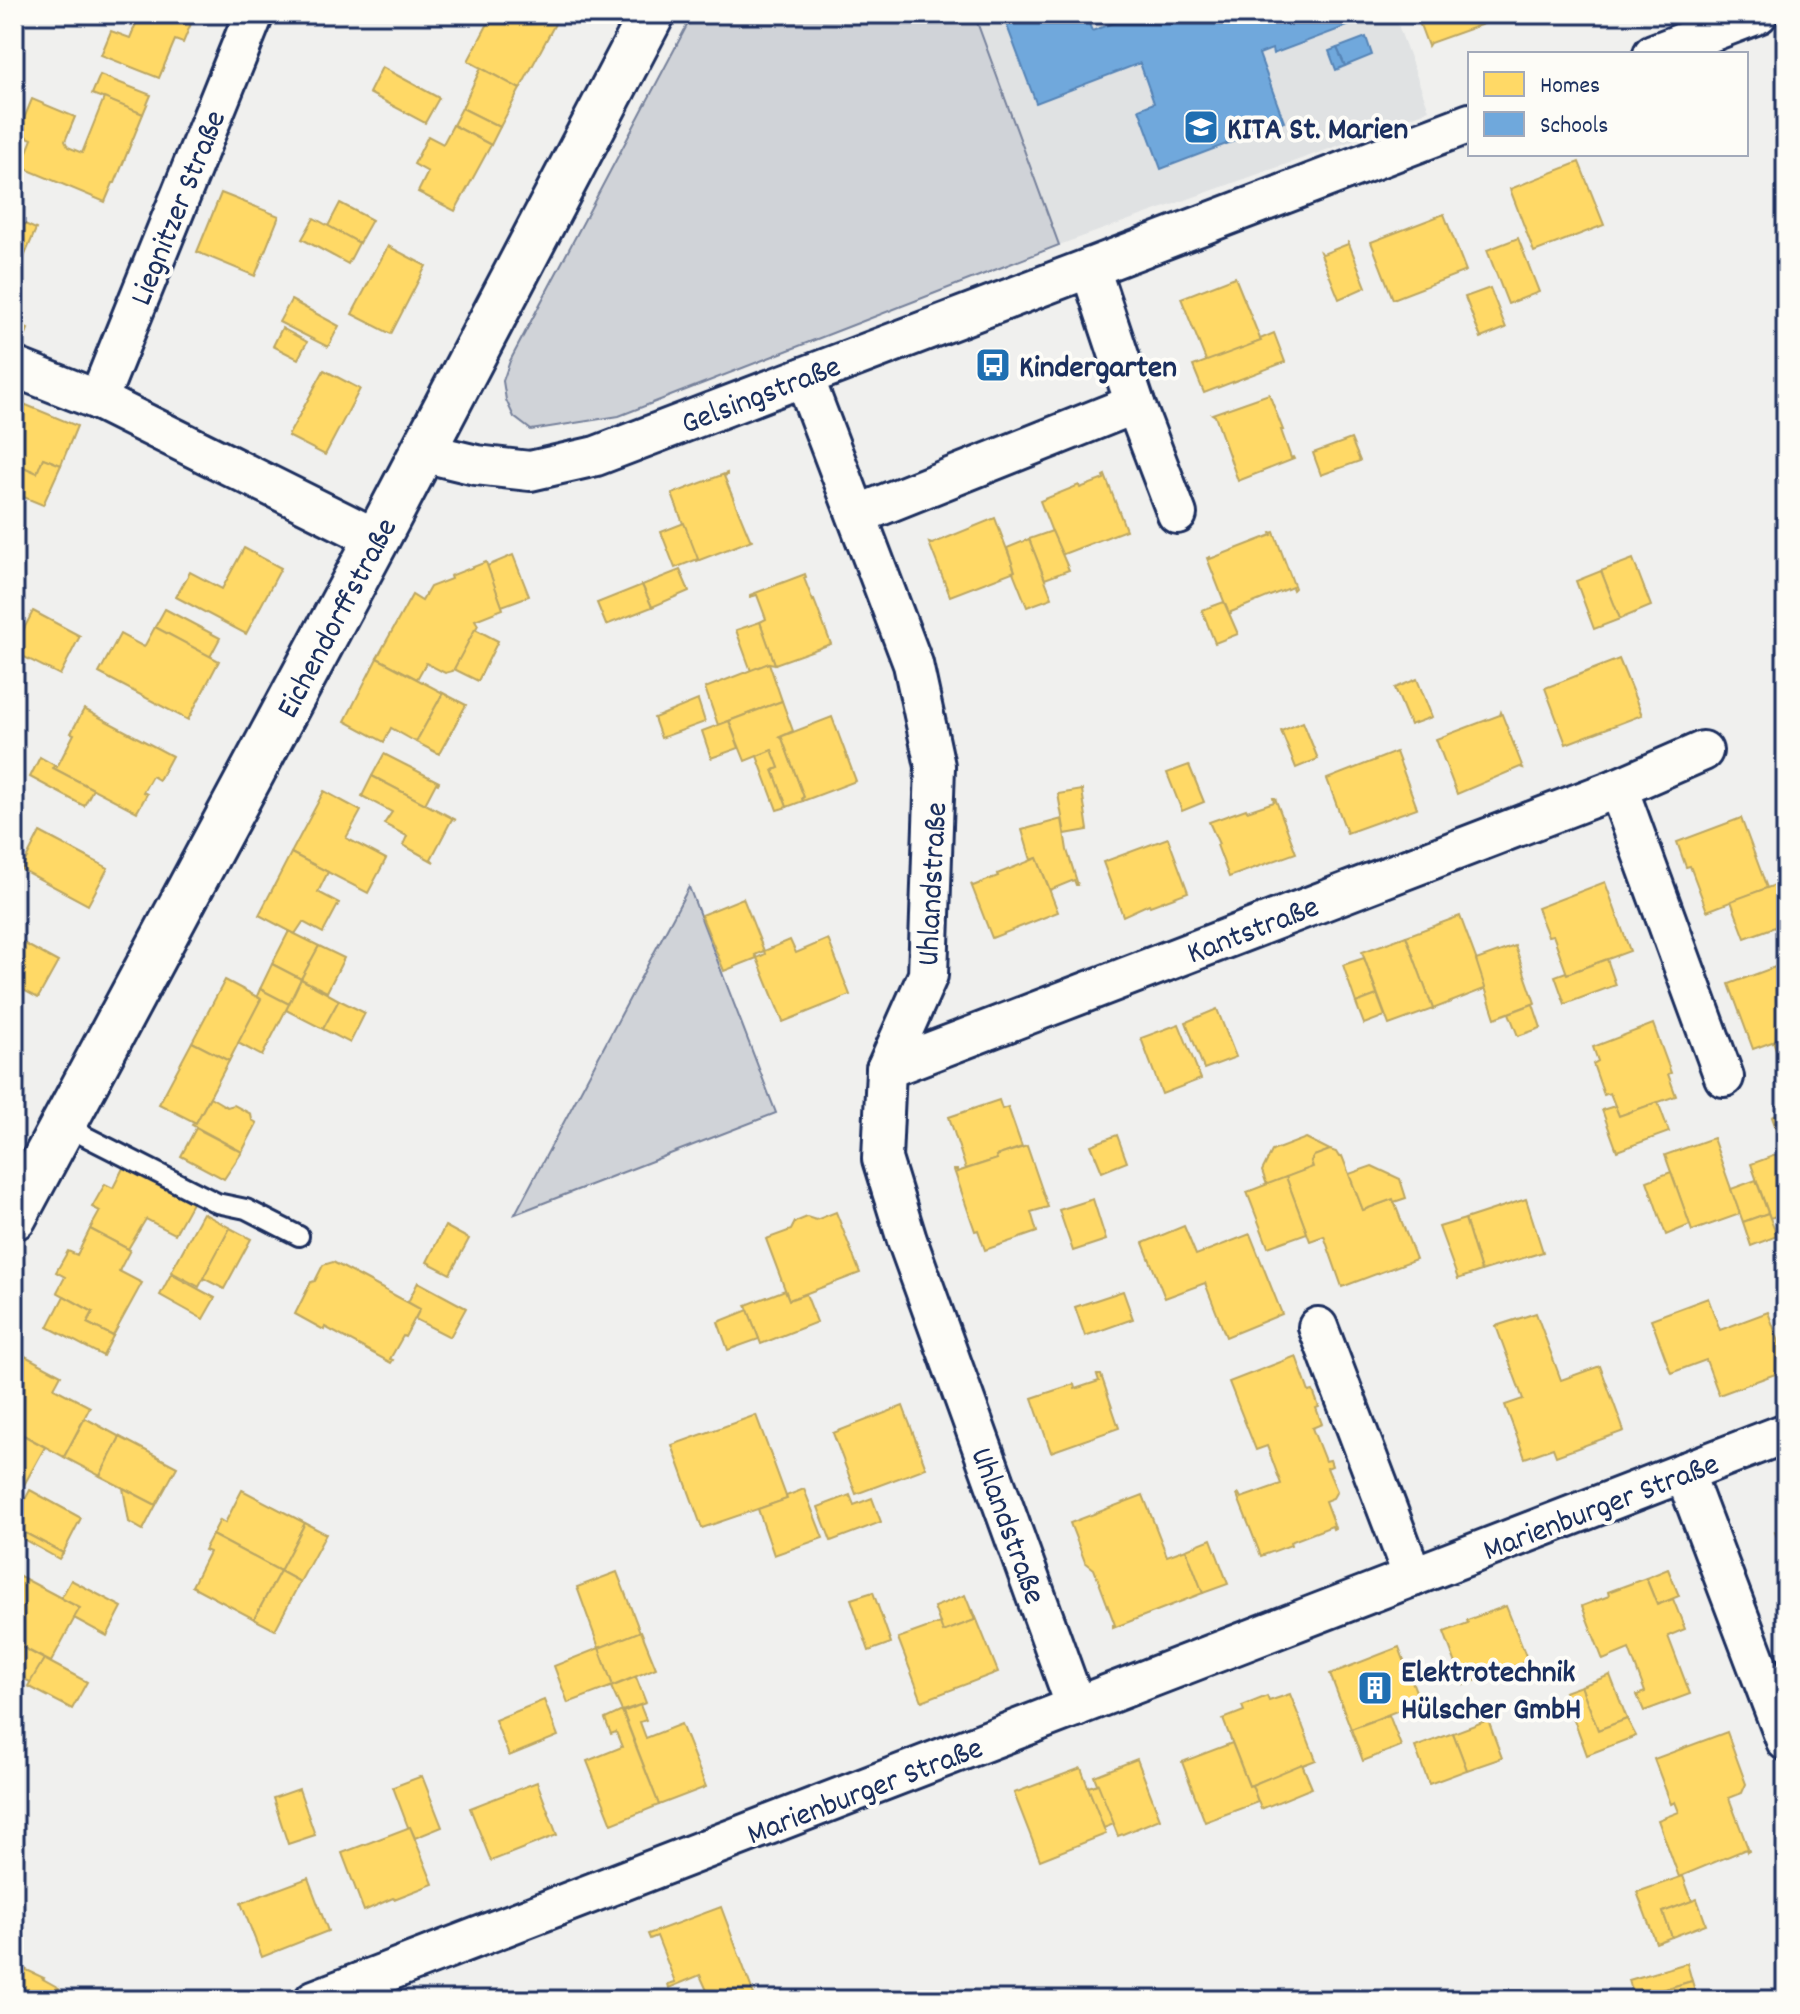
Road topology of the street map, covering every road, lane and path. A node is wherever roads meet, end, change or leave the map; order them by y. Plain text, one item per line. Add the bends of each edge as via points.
1 (254, 14) edge
2 (652, 14) edge
3 (1758, 14) edge
4 (1658, 52) edge
5 (1468, 124) edge
6 (1090, 268) junction
7 (14, 367) edge
8 (804, 377) junction
9 (98, 400) junction
10 (1135, 404) junction
11 (422, 452) junction
12 (1177, 514) dead end
13 (857, 515) junction
14 (377, 539) junction
15 (1703, 751) dead end
16 (1618, 788) junction
17 (886, 1069) junction
18 (1724, 1077) dead end
19 (63, 1125) junction
20 (14, 1217) edge
21 (299, 1236) dead end
22 (1318, 1327) dead end
23 (1786, 1433) edge
24 (1684, 1472) junction
25 (1413, 1577) junction
26 (1076, 1707) junction
27 (1786, 1741) edge
28 (314, 2000) edge

1 - 9 street, Liegnitzer Straße
2 - 11 street, Eichendorffstraße
3 - 4 street
5 - 6 street, Gelsingstraße
6 - 8 street, Gelsingstraße
6 - 10 street
7 - 9 street
8 - 11 street, Gelsingstraße via 596,456 530,471
8 - 13 street, Uhlandstraße
9 - 14 street
10 - 12 street
10 - 13 street
11 - 14 street, Eichendorffstraße
13 - 17 street, Uhlandstraße via 913,664 935,766 928,975
14 - 19 street, Eichendorffstraße
15 - 16 street, Kantstraße
16 - 17 street, Kantstraße
16 - 18 street
17 - 26 street, Uhlandstraße via 882,1159
19 - 20 street, Eichendorffstraße
19 - 21 lane via 217,1203 246,1209
22 - 25 street
23 - 24 street, Marienburger Straße
24 - 25 street, Marienburger Straße
24 - 27 street
25 - 26 street, Marienburger Straße
26 - 28 street, Marienburger Straße

